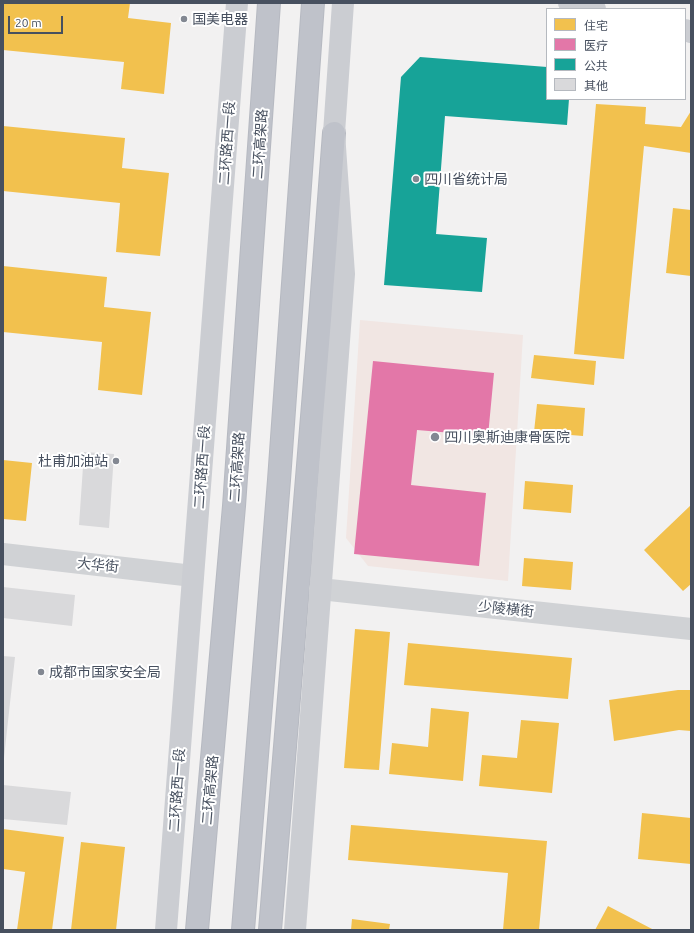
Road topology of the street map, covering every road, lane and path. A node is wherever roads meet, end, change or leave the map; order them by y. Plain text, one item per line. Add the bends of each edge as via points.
1 (237, 3) edge
2 (269, 3) edge
3 (313, 3) edge
4 (343, 3) edge
5 (569, 3) edge
6 (591, 8) edge
7 (334, 133) junction
8 (3, 554) edge
9 (193, 576) junction
10 (320, 590) junction
11 (691, 629) edge
12 (166, 930) edge
13 (197, 930) edge
14 (243, 930) edge
15 (270, 930) edge
16 (295, 930) edge

1 - 9 main road, 二环路西一段
2 - 13 highway, 二环高架路 via 234,506
3 - 14 highway via 279,480
4 - 7 main road
5 - 6 main road
7 - 10 main road via 344,274
7 - 15 highway
8 - 9 street, 大华街
9 - 12 main road, 二环路西一段
10 - 11 street, 少陵横街
10 - 16 main road

